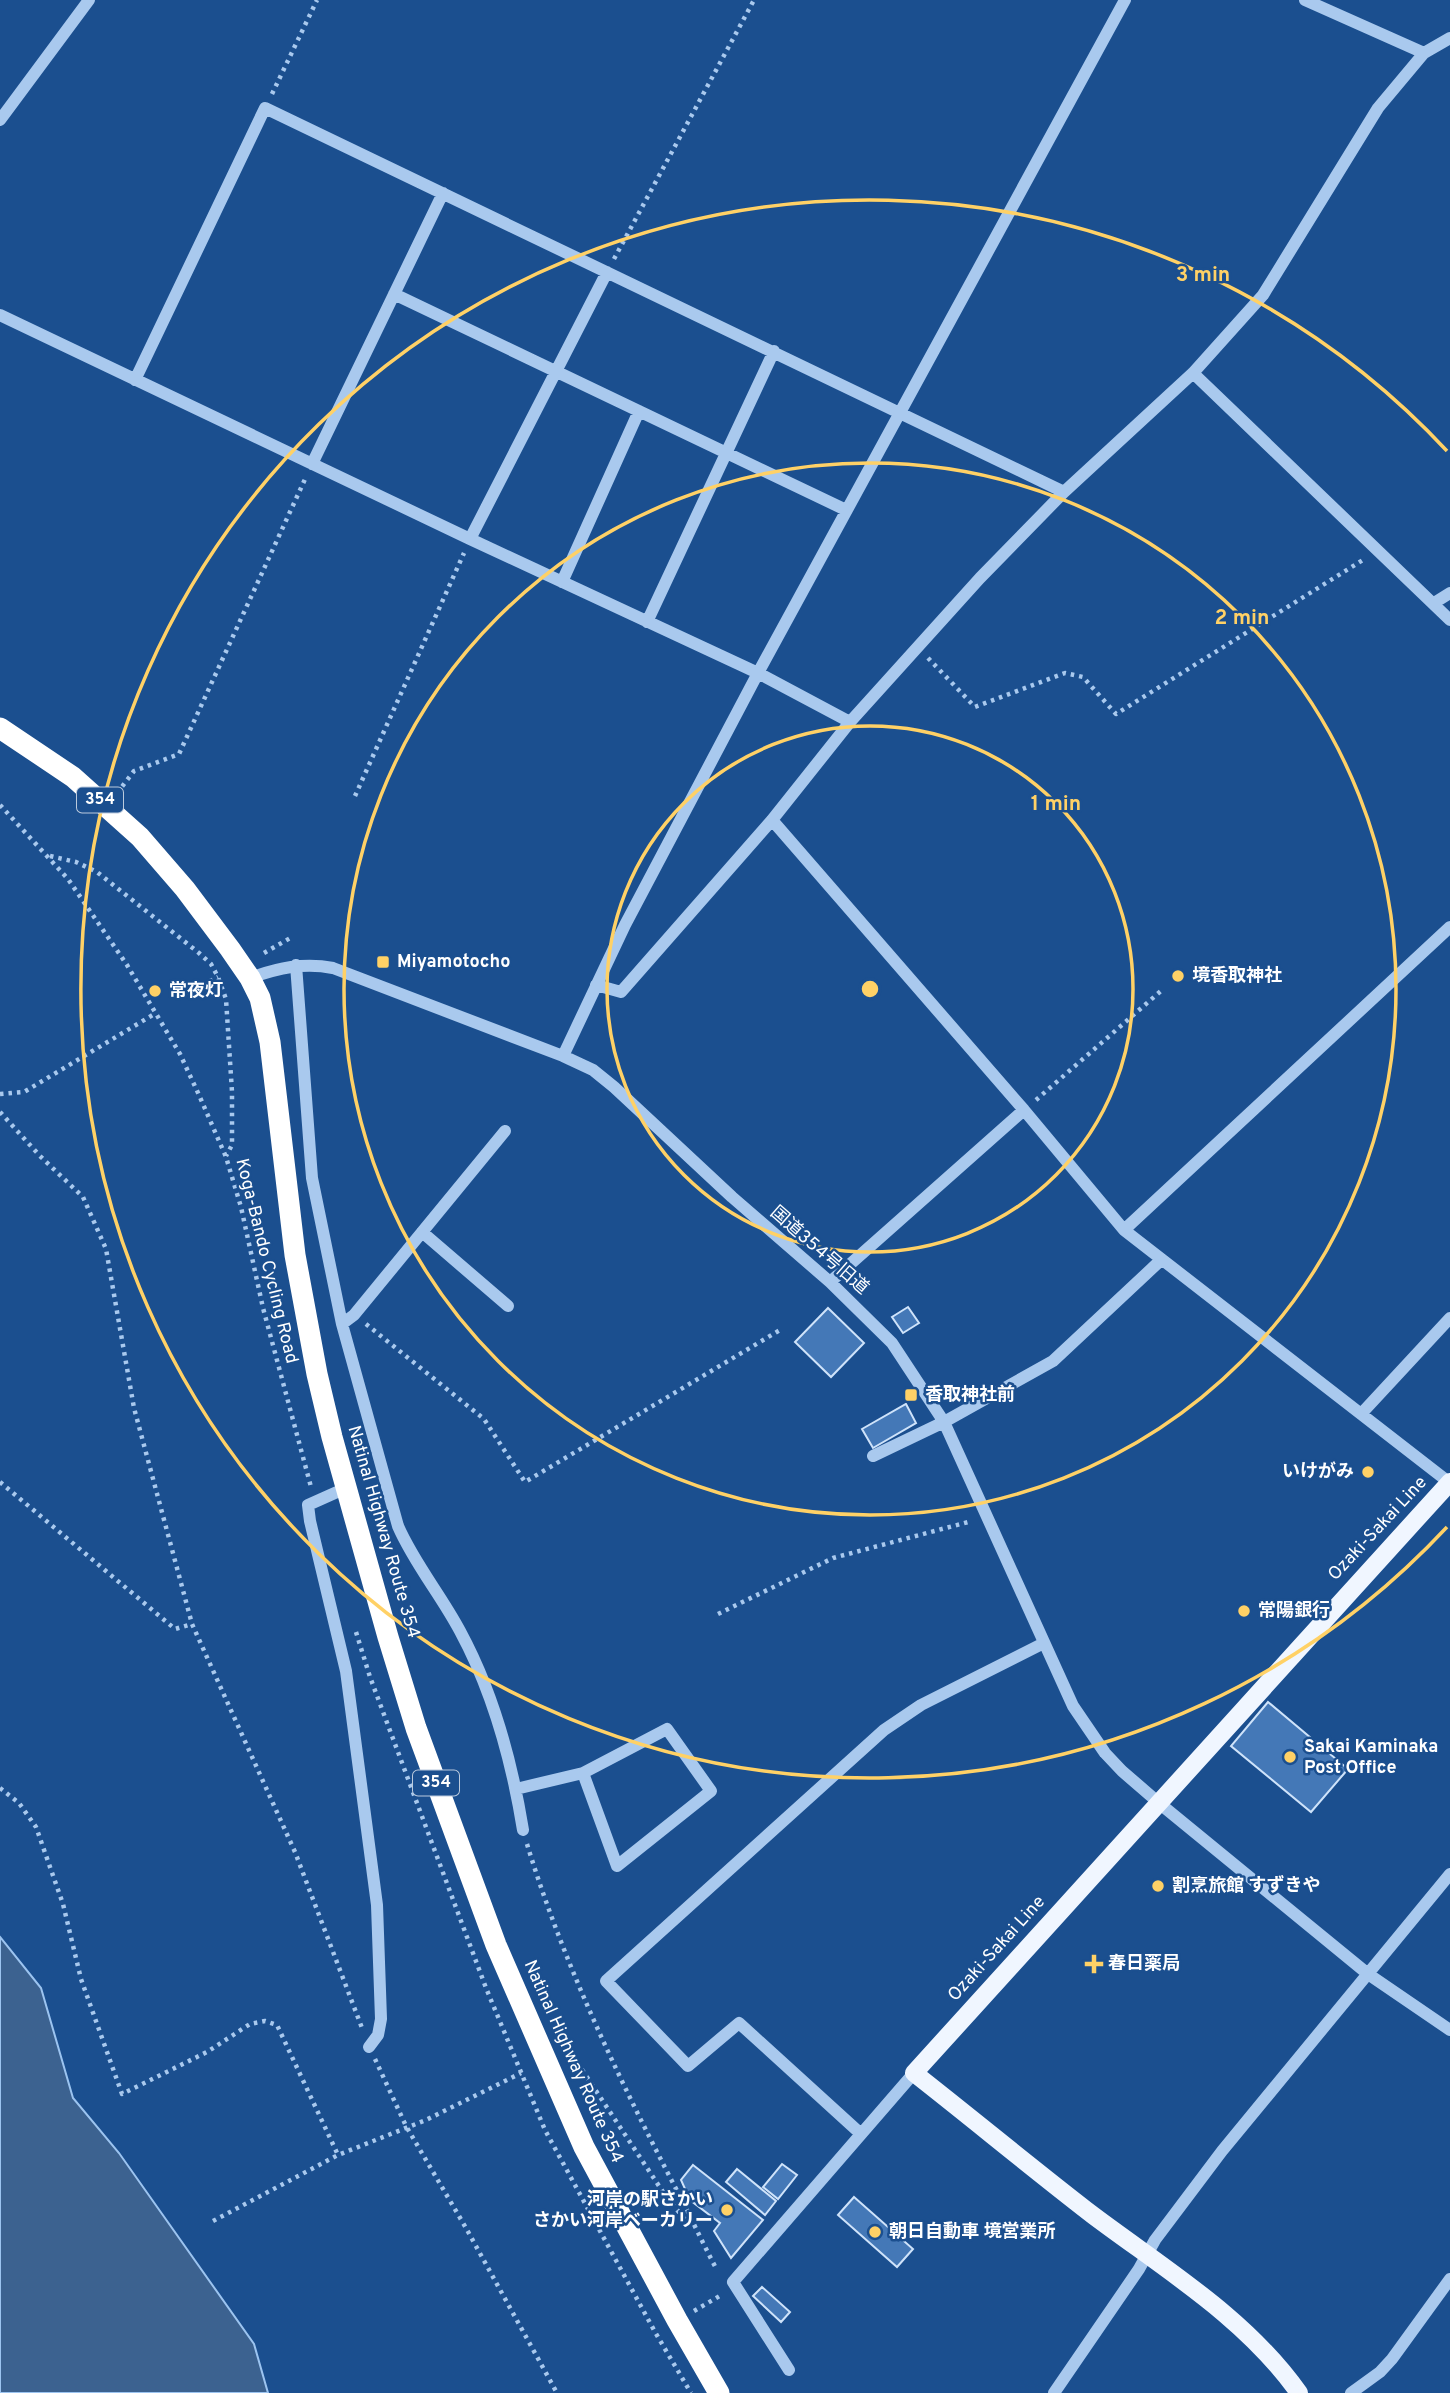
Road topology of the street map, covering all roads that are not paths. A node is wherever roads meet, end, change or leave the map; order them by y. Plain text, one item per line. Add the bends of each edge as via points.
1 (89, 0) edge
2 (1125, 0) edge
3 (1305, 0) edge
4 (1450, 38) edge
5 (1424, 53) junction
6 (0, 120) edge
7 (443, 193) junction
8 (607, 272) junction
9 (394, 294) junction
10 (0, 315) edge
11 (774, 351) junction
12 (556, 372) junction
13 (1193, 373) junction
14 (135, 380) junction
15 (639, 411) junction
16 (899, 411) junction
17 (726, 453) junction
18 (312, 464) junction
19 (1064, 492) junction
20 (846, 510) junction
21 (470, 539) junction
22 (562, 582) junction
23 (1450, 593) edge
24 (1434, 603) junction
25 (1450, 620) edge
26 (647, 622) junction
27 (758, 673) junction
28 (850, 722) junction
29 (0, 729) edge
30 (772, 820) junction
31 (1450, 927) edge
32 (296, 965) junction
33 (250, 978) junction
34 (596, 985) junction
35 (563, 1056) junction
36 (1024, 1110) junction
37 (505, 1131) dead end
38 (1124, 1230) junction
39 (422, 1232) junction
40 (1161, 1260) junction
41 (830, 1282) junction
42 (508, 1306) dead end
43 (1450, 1318) edge
44 (342, 1324) junction
45 (1361, 1414) junction
46 (944, 1422) junction
47 (873, 1456) dead end
48 (1450, 1483) edge
49 (346, 1488) junction
50 (1044, 1643) junction
51 (583, 1773) junction
52 (516, 1789) junction
53 (1159, 1803) junction
54 (523, 1830) road end
55 (1450, 1874) edge
56 (1367, 1974) junction
57 (1450, 2030) edge
58 (369, 2048) road end
59 (914, 2073) junction
60 (861, 2134) junction
61 (1147, 2254) junction
62 (1450, 2279) edge
63 (789, 2370) dead end
64 (719, 2393) edge
65 (1054, 2393) edge
66 (1299, 2393) edge
67 (1351, 2393) edge

1 - 6 street
2 - 16 street
3 - 5 street
4 - 5 street
5 - 13 street via 1378,108 1263,295
7 - 8 street
7 - 9 street
7 - 14 street via 265,108
8 - 11 street
8 - 12 street
9 - 12 street
9 - 18 street
10 - 14 street
11 - 16 street
11 - 17 street
12 - 15 street
12 - 21 street
13 - 19 street
13 - 24 street
14 - 18 street
15 - 17 street
15 - 22 street
16 - 19 street
16 - 20 street
17 - 20 street
17 - 26 street
18 - 21 street
19 - 28 street
20 - 27 street
21 - 22 street
22 - 26 street
23 - 24 street
24 - 25 street
26 - 27 street
27 - 28 street
27 - 34 street
28 - 30 street
29 - 33 highway, Natinal Highway Route 354 / 354 via 73,777 140,837
30 - 34 street via 621,992
30 - 36 street
31 - 38 street
32 - 33 street, 国道354号旧道
32 - 35 street, 国道354号旧道 via 333,968
32 - 44 street via 312,1178
33 - 49 highway, Natinal Highway Route 354 / 354 via 260,998 270,1042 306,1325
34 - 35 street
35 - 41 street, 国道354号旧道 via 593,1070 614,1087
36 - 38 street
36 - 41 street
37 - 39 street
38 - 40 street
39 - 42 street
39 - 44 street
40 - 45 street
40 - 46 street via 1054,1361
41 - 46 street, 国道354号旧道 via 892,1343
43 - 45 street
44 - 52 street via 398,1526 461,1632 492,1708
45 - 48 street
46 - 47 street
46 - 50 street, 国道354号旧道
48 - 53 main road, Ozaki-Sakai Line
49 - 58 street via 308,1505 346,1671 377,1905 381,2019
49 - 64 highway, Natinal Highway Route 354 / 354 via 416,1728 496,1945 584,2147
50 - 53 street, 国道354号旧道 via 1089,1733 1122,1772
50 - 60 street via 921,1704 884,1730 606,1981 688,2066 739,2023
51 - 51 street via 667,1729 711,1791 617,1866
51 - 52 street
52 - 54 street
53 - 56 street, 国道354号旧道
53 - 59 main road, Ozaki-Sakai Line
55 - 56 street
56 - 57 street, 国道354号旧道
56 - 61 street via 1222,2151
59 - 60 street
59 - 61 main road
60 - 63 street via 730,2287
61 - 65 street
61 - 66 main road via 1236,2323
62 - 67 street via 1392,2359

